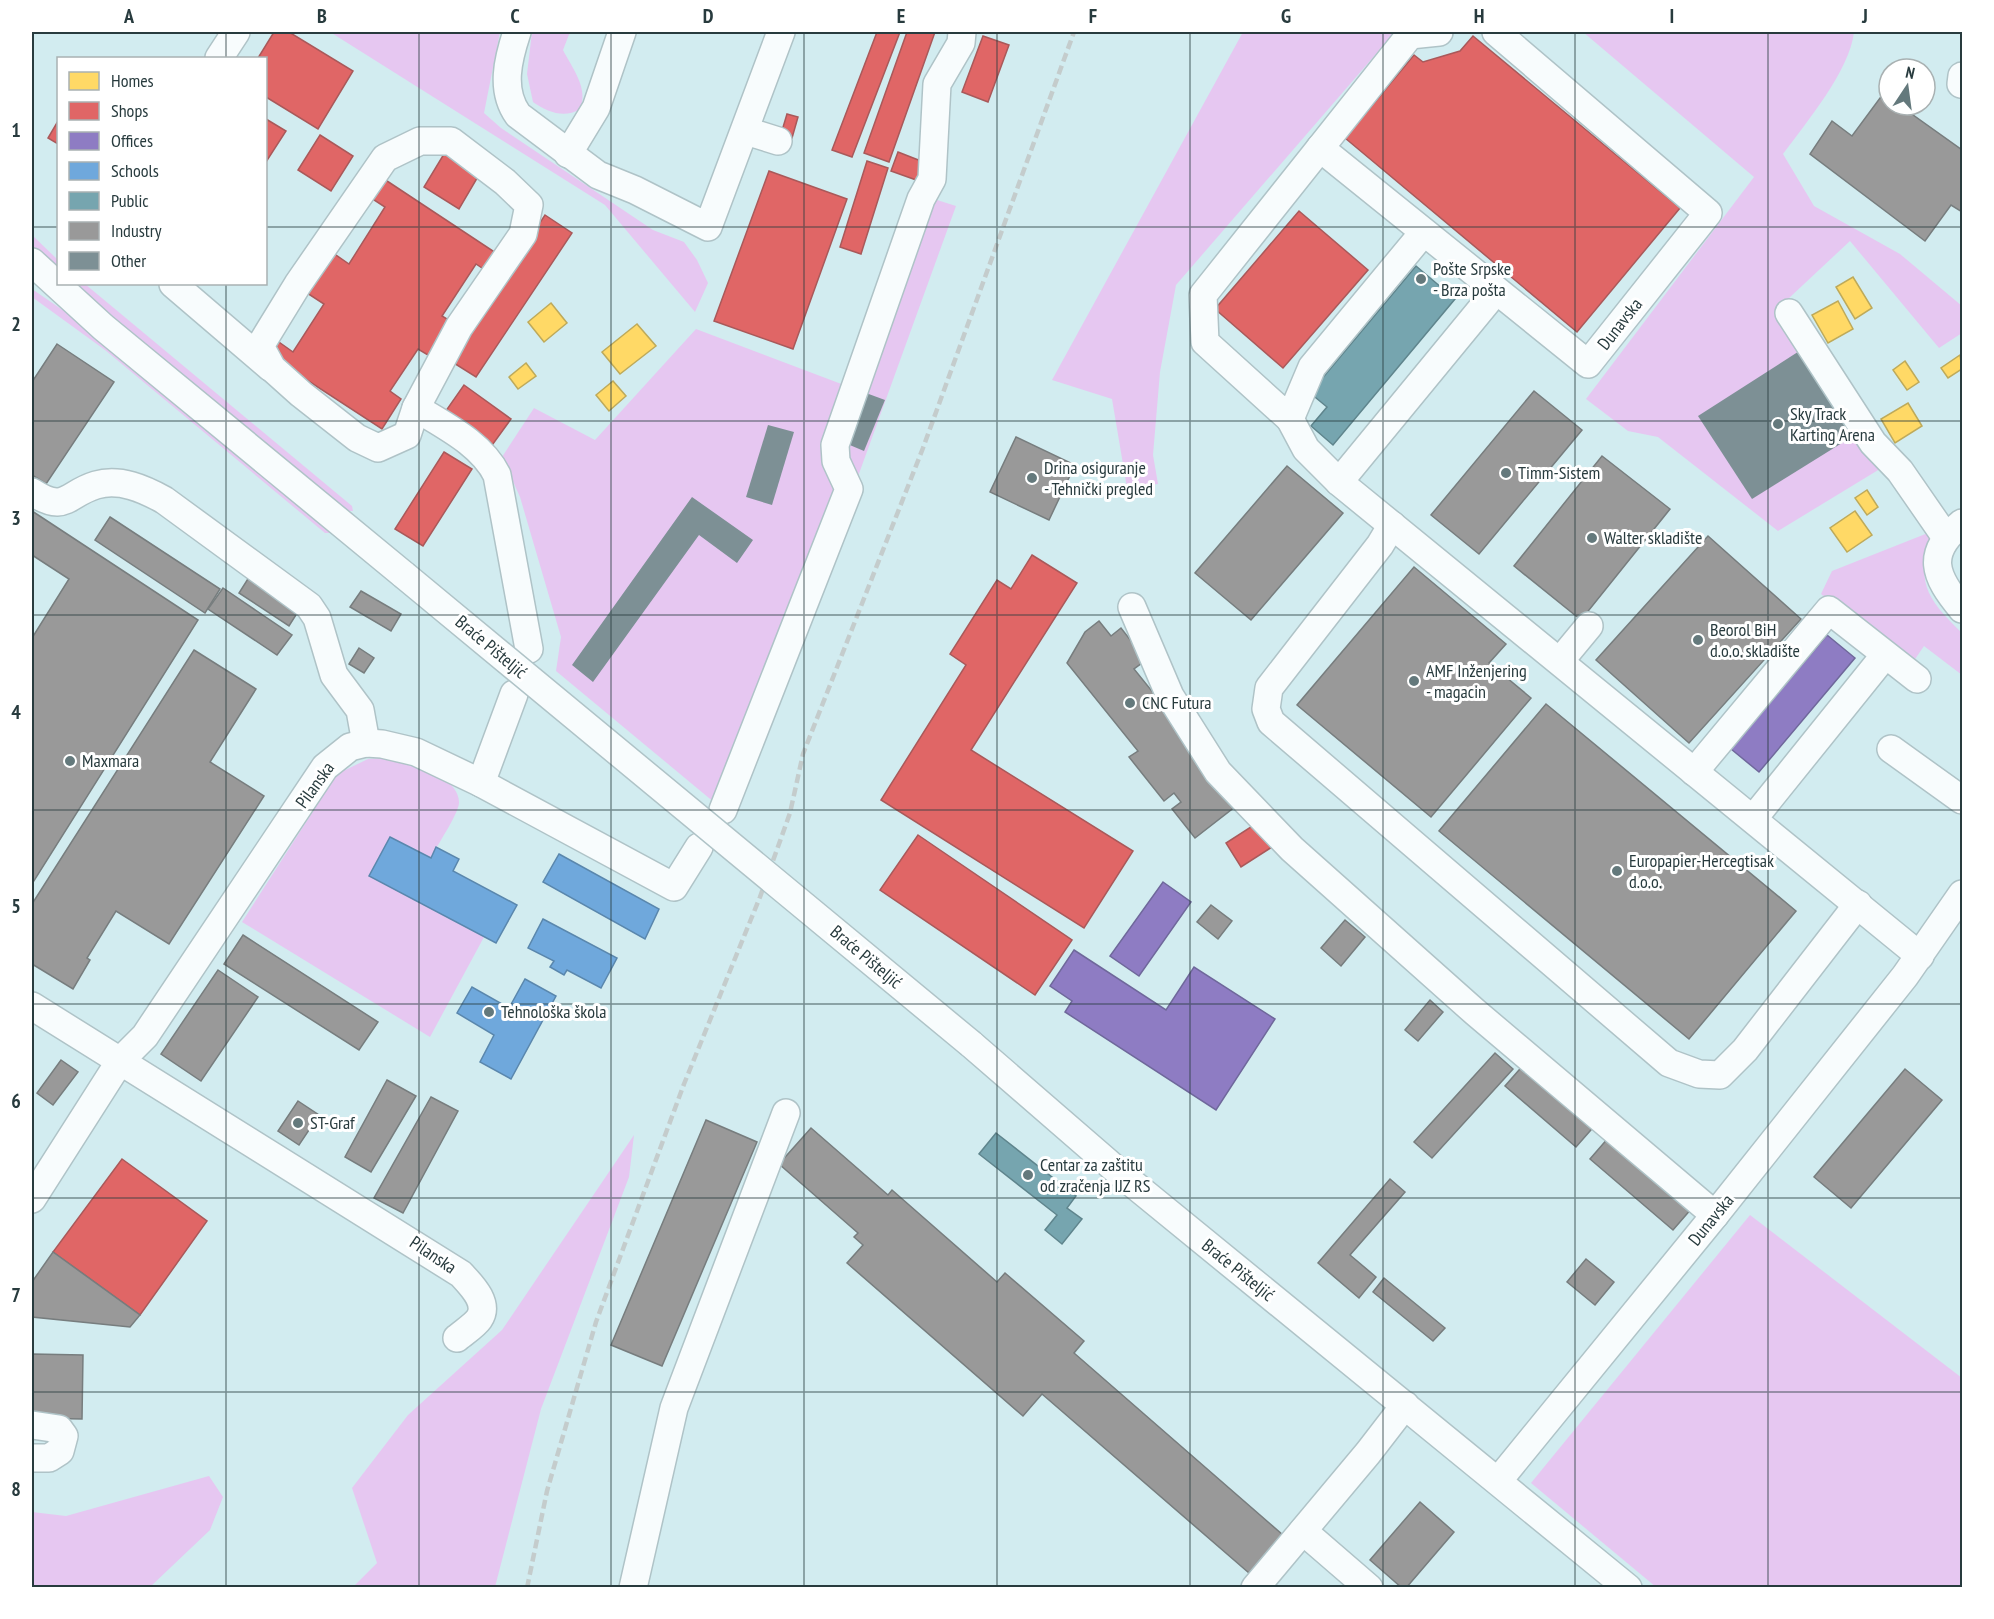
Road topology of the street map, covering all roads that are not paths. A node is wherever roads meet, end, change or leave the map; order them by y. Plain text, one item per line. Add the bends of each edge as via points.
1 (236, 32) edge
2 (517, 32) edge
3 (622, 32) edge
4 (781, 32) edge
5 (962, 32) edge
6 (1439, 32) edge
7 (1496, 32) edge
8 (220, 57) edge
9 (746, 131) junction
10 (778, 141) dead end
11 (1320, 148) junction
12 (568, 154) junction
13 (1423, 232) junction
14 (32, 262) edge
15 (32, 275) edge
16 (57, 285) edge
17 (57, 285) edge
18 (174, 285) edge
19 (1496, 291) junction
20 (1789, 313) dead end
21 (103, 327) junction
22 (272, 368) junction
23 (416, 408) junction
24 (1290, 419) junction
25 (1339, 482) junction
26 (32, 492) edge
27 (1392, 525) junction
28 (1954, 530) edge
29 (1132, 607) dead end
30 (1962, 609) edge
31 (1589, 626) dead end
32 (529, 650) dead end
33 (1886, 655) junction
34 (1560, 662) junction
35 (1917, 679) dead end
36 (514, 694) dead end
37 (366, 743) junction
38 (1891, 749) dead end
39 (1694, 772) junction
40 (481, 783) junction
41 (1962, 800) edge
42 (723, 810) dead end
43 (1753, 819) junction
44 (699, 847) dead end
45 (1962, 894) edge
46 (1858, 904) junction
47 (1920, 956) junction
48 (32, 1006) edge
49 (120, 1061) junction
50 (786, 1113) dead end
51 (32, 1199) edge
52 (1715, 1215) junction
53 (457, 1338) dead end
54 (1405, 1405) junction
55 (32, 1425) edge
56 (32, 1458) edge
57 (1498, 1481) junction
58 (1303, 1531) junction
59 (633, 1587) edge
60 (1255, 1587) edge
61 (1369, 1587) edge
62 (1628, 1587) edge

1 - 8 street
2 - 12 street via 508,70 509,103 518,115
3 - 12 street via 596,108
4 - 9 street
5 - 42 street via 961,43 937,84 932,179 921,200 835,445 836,461 849,489
6 - 11 street via 1410,35
7 - 19 street, Dunavska via 1708,213 1588,364
9 - 10 street
9 - 12 street via 708,227 598,175
11 - 13 street, Dunavska
11 - 24 street via 1203,295 1205,342
13 - 19 street, Dunavska
13 - 24 street via 1312,367
14 - 17 street, Braće Pišteljić
15 - 21 street, Braće Pišteljić
16 - 21 street, Braće Pišteljić
18 - 22 street
19 - 25 street
20 - 28 street via 1873,443
21 - 54 street, Braće Pišteljić, bridge via 971,1044 1121,1174
22 - 23 street via 357,438 378,448 407,435
22 - 23 street via 260,346 385,158 420,141 451,141 506,182 529,205 523,234 459,327
23 - 32 street via 461,436 490,461 497,476
24 - 25 street via 1306,449
25 - 27 street
26 - 37 street via 57,504 95,485 130,485 147,491 309,606 317,618 334,675 360,710
27 - 34 street
27 - 46 street via 1269,688 1266,709 1271,722 1669,1064 1699,1074 1720,1075 1745,1050
28 - 30 street via 1938,553 1937,572
29 - 52 street via 1170,696 1218,772 1292,849 1475,1012
31 - 34 street
33 - 35 street
33 - 39 street via 1829,610
33 - 43 street
34 - 39 street
36 - 40 street
37 - 40 street via 416,752
37 - 49 street, Pilanska via 350,747 325,767 145,1036
38 - 41 street
39 - 43 street
40 - 44 street via 674,887
43 - 46 street
45 - 47 street, Dunavska
46 - 47 street
47 - 52 street, Dunavska
48 - 49 street, Pilanska
49 - 51 street
49 - 53 street, Pilanska via 461,1274 481,1299 482,1308 480,1318
50 - 59 street via 674,1408
52 - 57 street, Dunavska
54 - 57 street, Braće Pišteljić
54 - 58 street
55 - 56 street via 59,1429 64,1436 60,1451 49,1458
57 - 62 street, Braće Pišteljić
58 - 60 street
58 - 61 street

